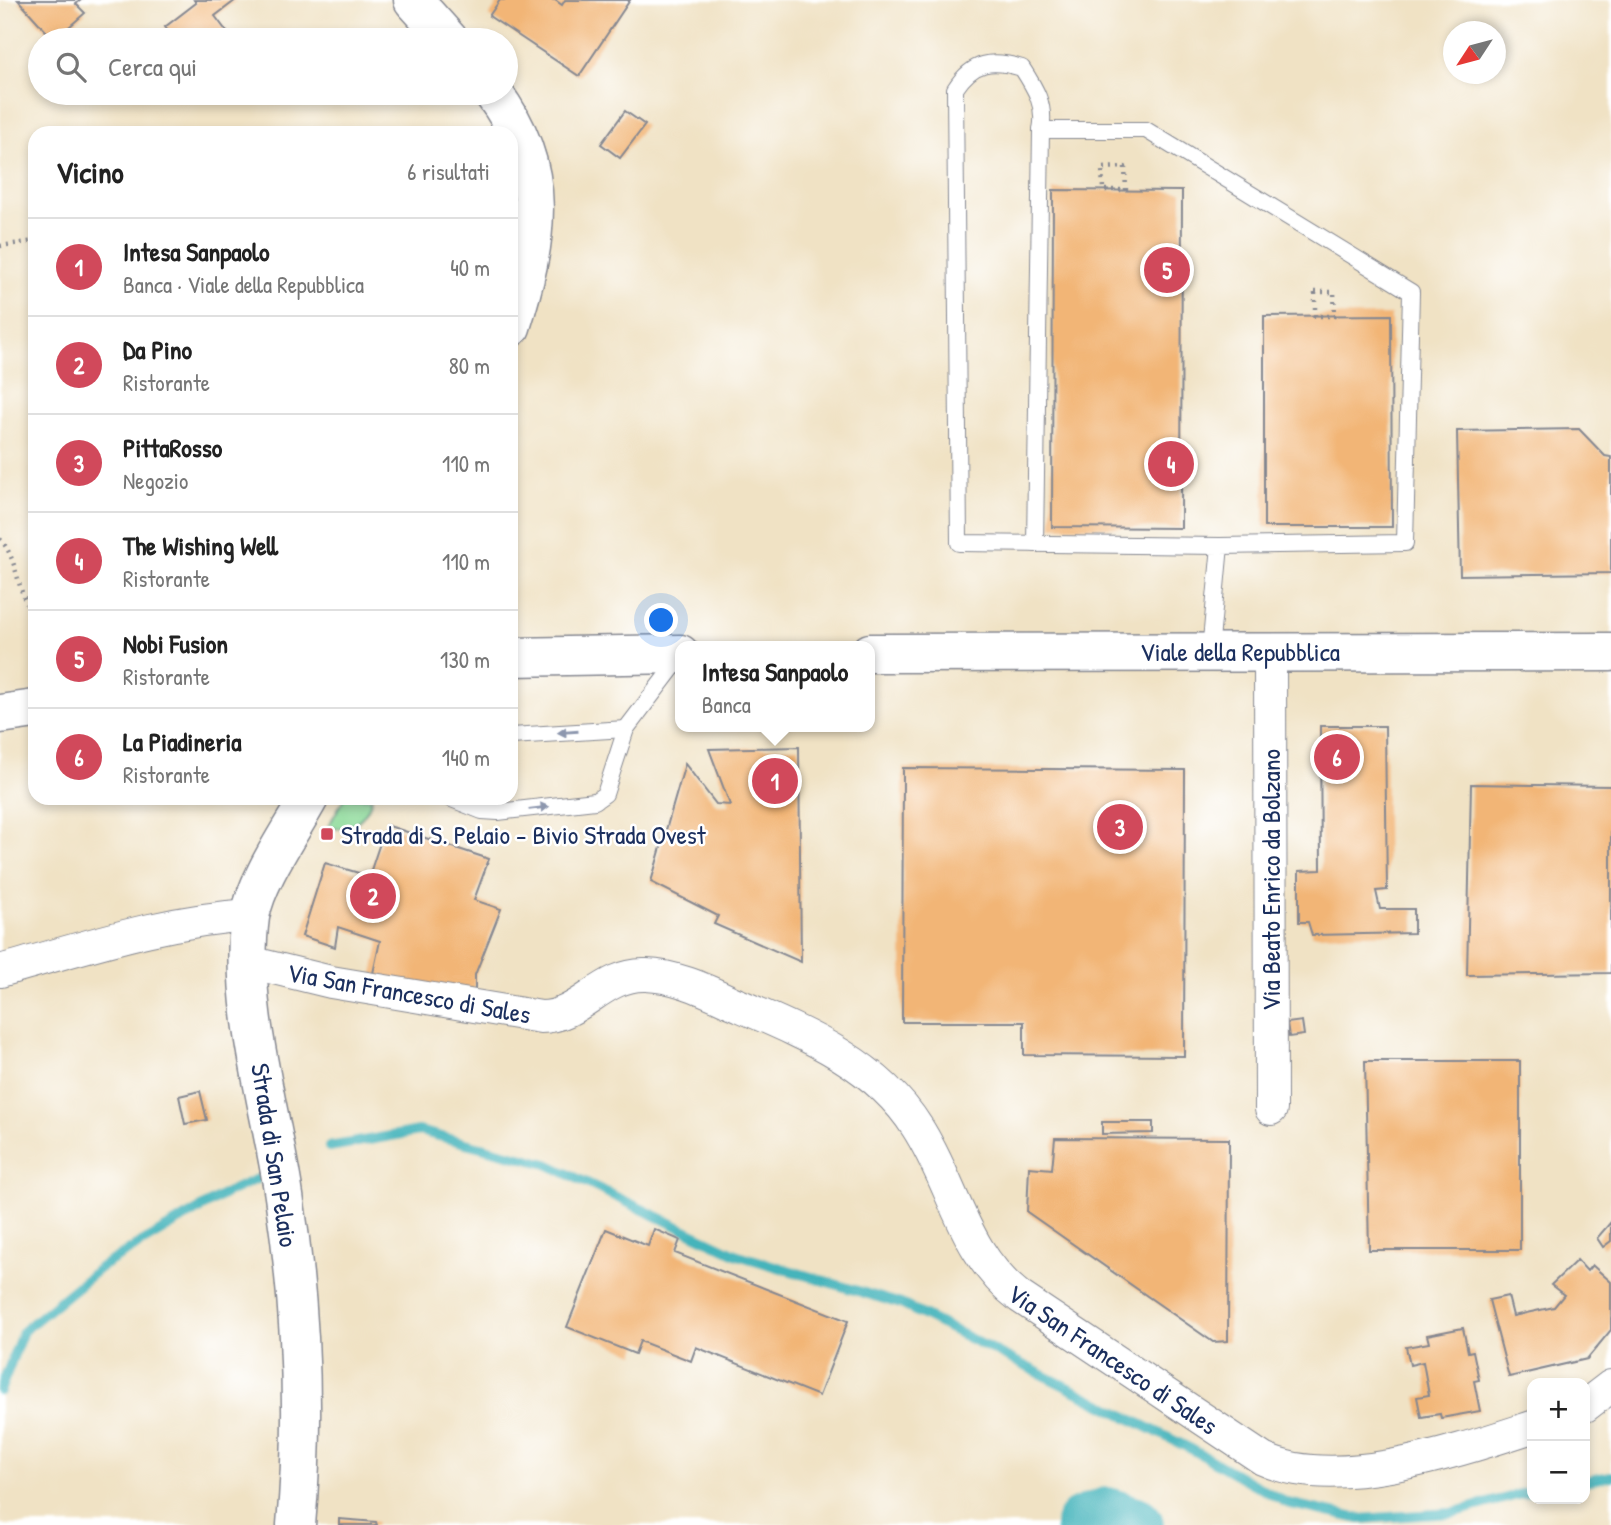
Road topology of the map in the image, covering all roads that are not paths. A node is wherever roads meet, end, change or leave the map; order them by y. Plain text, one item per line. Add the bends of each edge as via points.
1 (413, 0) edge
2 (438, 28) edge
3 (502, 105) edge
4 (514, 126) edge
5 (1041, 130) junction
6 (518, 135) edge
7 (518, 305) edge
8 (1035, 544) junction
9 (1220, 546) junction
10 (1210, 651) junction
11 (1270, 651) junction
12 (1611, 652) edge
13 (875, 653) edge
14 (675, 655) edge
15 (518, 657) edge
16 (675, 663) edge
17 (28, 710) edge
18 (0, 714) edge
19 (626, 729) junction
20 (518, 736) edge
21 (305, 805) edge
22 (467, 805) edge
23 (251, 915) junction
24 (249, 962) junction
25 (0, 971) edge
26 (1271, 1109) dead end
27 (1611, 1386) edge
28 (1590, 1402) edge
29 (1527, 1428) edge
30 (296, 1525) edge

1 - 2 main road
3 - 4 main road
5 - 8 lane
5 - 8 lane via 1039,94 1022,68 985,63 964,74 955,89 959,543
5 - 9 lane via 1146,130 1411,292 1405,543
6 - 7 main road via 531,177 535,230
8 - 9 lane
9 - 10 lane
10 - 11 main road, Viale della Repubblica
10 - 13 main road, Viale della Repubblica
11 - 12 main road, Viale della Repubblica
11 - 26 street, Via Beato Enrico da Bolzano
14 - 15 main road
16 - 19 lane
17 - 18 main road
19 -> 20 lane
22 -> 19 lane via 498,813 595,801 605,794
21 - 23 main road, Strada di San Pelaio via 263,881
23 - 24 main road, Strada di San Pelaio
23 - 25 street via 159,926
24 - 29 street, Via San Francesco di Sales via 331,982 541,1017 562,1015 607,984 629,975 658,975 695,985 814,1039 887,1089 918,1129 965,1229 996,1277 1263,1459 1305,1472 1352,1472
24 - 30 main road, Strada di San Pelaio via 300,1321 303,1452
27 - 28 street

